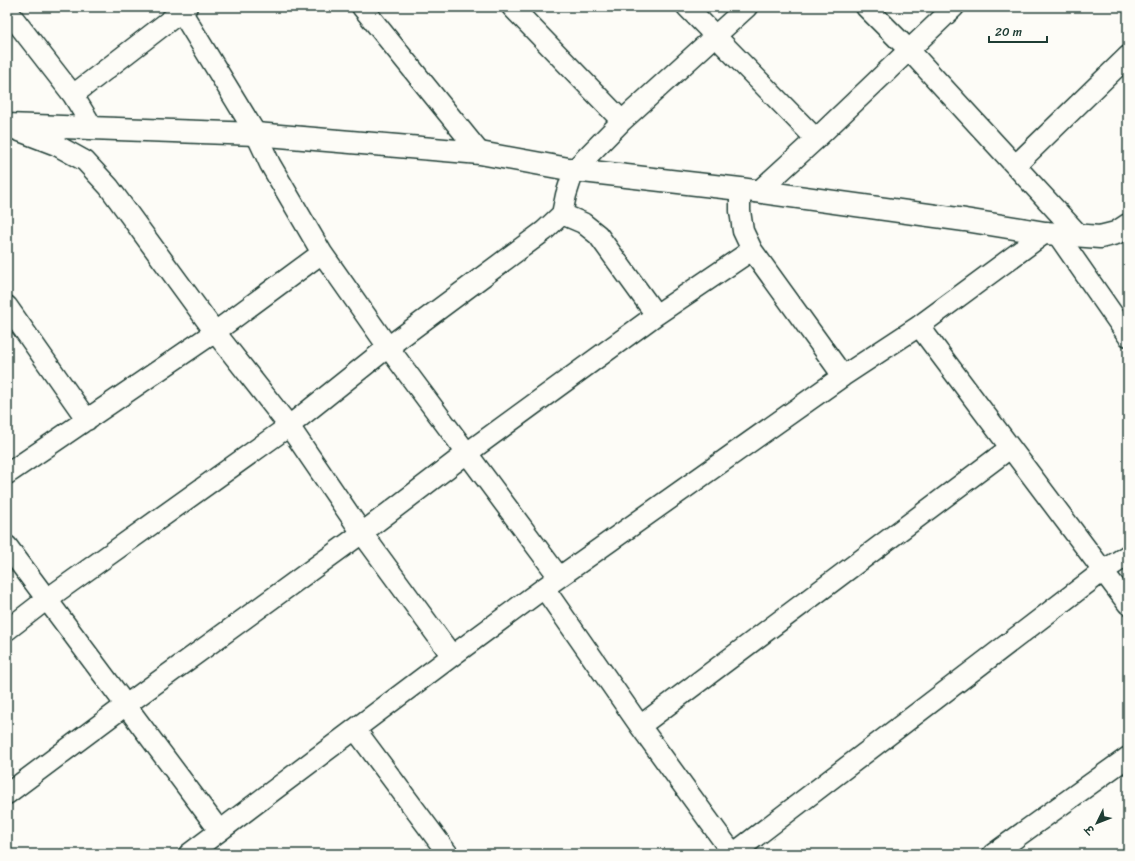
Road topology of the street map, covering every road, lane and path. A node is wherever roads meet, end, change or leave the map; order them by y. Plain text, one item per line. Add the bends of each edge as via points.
1 (362, 7) edge
2 (512, 7) edge
3 (687, 7) edge
4 (747, 7) edge
5 (866, 7) edge
6 (954, 7) edge
7 (184, 9) edge
8 (7, 10) edge
9 (716, 36) junction
10 (909, 50) junction
11 (1128, 56) edge
12 (73, 95) junction
13 (622, 121) junction
14 (7, 126) edge
15 (93, 128) junction
16 (256, 134) junction
17 (816, 139) junction
18 (480, 153) junction
19 (1016, 165) junction
20 (574, 170) junction
21 (749, 190) junction
22 (562, 214) junction
23 (1128, 225) edge
24 (1051, 234) junction
25 (1079, 235) junction
26 (752, 250) junction
27 (322, 253) junction
28 (7, 306) edge
29 (656, 315) junction
30 (919, 326) junction
31 (215, 332) junction
32 (1128, 336) edge
33 (388, 347) junction
34 (844, 376) junction
35 (87, 420) junction
36 (289, 426) junction
37 (1010, 448) junction
38 (467, 453) junction
39 (7, 474) edge
40 (362, 533) junction
41 (7, 546) edge
42 (1128, 555) edge
43 (1103, 571) junction
44 (551, 583) junction
45 (47, 599) junction
46 (1128, 604) edge
47 (7, 630) edge
48 (452, 656) junction
49 (126, 706) junction
50 (640, 726) junction
51 (355, 729) junction
52 (1128, 757) edge
53 (7, 794) edge
54 (219, 830) junction
55 (189, 854) edge
56 (448, 854) edge
57 (733, 854) edge
58 (993, 854) edge

1 - 18 street
2 - 13 street
3 - 9 street
4 - 9 street
5 - 10 street
6 - 10 street
7 - 12 street
7 - 16 street
8 - 12 street
9 - 13 street
9 - 17 street
10 - 17 street
10 - 19 street
11 - 19 street
12 - 15 street
13 - 20 street
14 - 15 street
14 - 31 street via 56,145 85,161 109,187
15 - 16 street
16 - 18 street
16 - 27 street via 270,164
17 - 21 street
18 - 20 street
19 - 25 street
20 - 21 street
20 - 22 street
21 - 24 street
21 - 26 street via 740,211 743,231
22 - 29 street via 583,223 598,235
22 - 33 street via 544,231
23 - 25 street via 1116,233 1100,237
24 - 25 street
24 - 30 street
24 - 32 street
26 - 29 street
26 - 34 street
27 - 31 street
27 - 33 street
28 - 35 street
29 - 38 street
30 - 34 street
30 - 37 street
31 - 35 street
31 - 36 street
33 - 36 street
33 - 38 street
34 - 44 street
35 - 39 street
36 - 40 street
36 - 45 street
37 - 43 street
37 - 50 street
38 - 40 street
38 - 44 street
40 - 48 street
40 - 49 street
41 - 45 street
42 - 43 street
43 - 46 street
43 - 57 street
44 - 48 street
44 - 50 street
45 - 47 street
45 - 49 street
48 - 51 street
49 - 53 street
49 - 54 street
50 - 57 street
51 - 54 street
51 - 56 street
52 - 58 street
54 - 55 street

